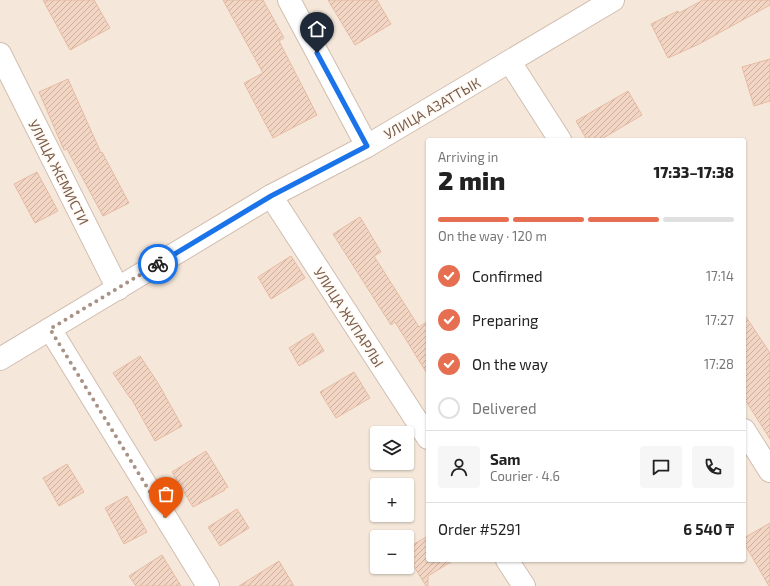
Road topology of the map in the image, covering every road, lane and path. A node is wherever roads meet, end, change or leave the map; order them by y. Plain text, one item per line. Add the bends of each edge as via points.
1 (289, 0) edge
2 (600, 3) edge
3 (0, 54) edge
4 (510, 62) junction
5 (559, 138) edge
6 (367, 146) junction
7 (271, 196) junction
8 (118, 289) junction
9 (50, 329) junction
10 (0, 359) edge
11 (746, 433) edge
12 (426, 435) edge
13 (770, 471) edge
14 (508, 562) edge
15 (208, 586) edge
16 (524, 586) edge

1 - 6 street
2 - 4 street, УЛИЦА АЗАТТЫК
3 - 8 street, УЛИЦА ЖЕМИСТИ
4 - 5 street
4 - 6 street, УЛИЦА АЗАТТЫК
6 - 7 street, УЛИЦА АЗАТТЫК
7 - 8 street, УЛИЦА АЗАТТЫК
7 - 12 street, УЛИЦА ЖУПАРЛЫ
8 - 9 street, УЛИЦА АЗАТТЫК
9 - 10 street, УЛИЦА АЗАТТЫК
9 - 15 street
11 - 13 street
14 - 16 street

